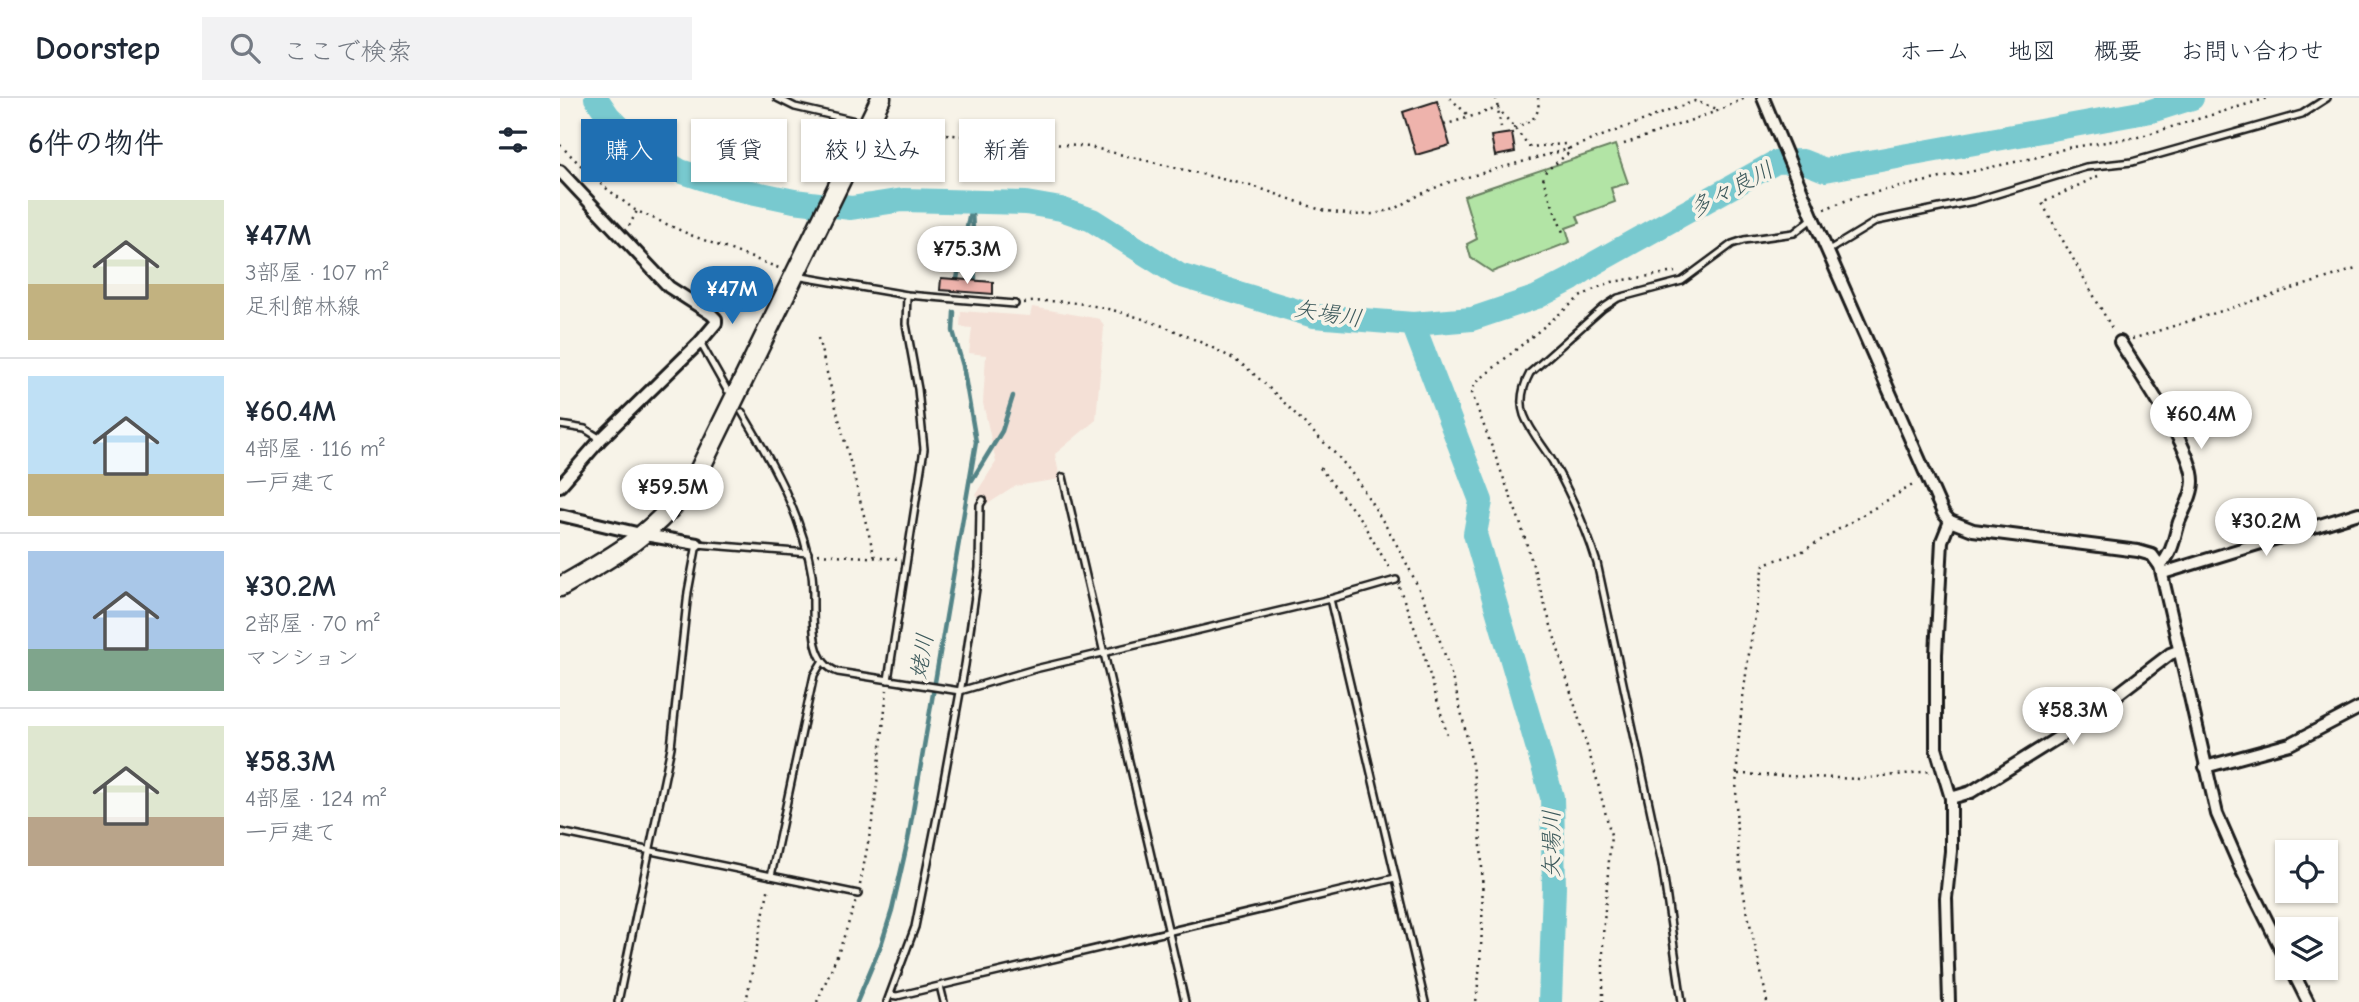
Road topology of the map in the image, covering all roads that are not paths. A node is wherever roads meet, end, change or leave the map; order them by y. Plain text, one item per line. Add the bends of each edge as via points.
1 (777, 98) edge
2 (881, 98) edge
3 (1763, 98) edge
4 (2327, 98) edge
5 (836, 119) edge
6 (870, 119) edge
7 (560, 171) edge
8 (838, 182) edge
9 (1813, 215) junction
10 (1829, 250) junction
11 (793, 271) junction
12 (907, 295) junction
13 (1015, 304) road end
14 (700, 342) junction
15 (2120, 342) road end
16 (727, 390) dead end
17 (742, 412) dead end
18 (560, 425) edge
19 (601, 439) junction
20 (1063, 477) dead end
21 (560, 486) edge
22 (983, 500) dead end
23 (2359, 513) edge
24 (560, 515) edge
25 (1950, 521) junction
26 (645, 535) junction
27 (697, 544) junction
28 (808, 553) junction
29 (2162, 569) junction
30 (1396, 580) road end
31 (560, 587) edge
32 (1330, 599) junction
33 (2178, 651) junction
34 (1105, 652) junction
35 (822, 663) junction
36 (891, 680) junction
37 (960, 691) junction
38 (2359, 708) edge
39 (2205, 767) junction
40 (1951, 798) junction
41 (560, 832) edge
42 (648, 851) junction
43 (771, 876) junction
44 (1395, 878) junction
45 (858, 894) road end
46 (1169, 932) junction
47 (2275, 937) edge
48 (2297, 980) edge
49 (940, 986) junction
50 (890, 995) junction
51 (618, 1002) edge
52 (887, 1002) edge
53 (944, 1002) edge
54 (1185, 1002) edge
55 (1424, 1002) edge
56 (1682, 1002) edge
57 (1949, 1002) edge
58 (2308, 1002) edge

1 - 5 lane
2 - 6 main road
3 - 9 street
4 - 10 lane via 2288,118 2132,162 2086,167 1974,201 1877,221
7 - 14 street via 669,287 716,319
8 - 11 main road
9 - 10 street
9 - 56 lane via 1794,233 1732,244 1682,281 1618,298 1530,373 1523,385 1524,415 1571,494 1597,563 1662,864
10 - 25 street
11 - 12 lane
11 - 26 main road via 694,481
12 - 13 lane
12 - 36 lane via 906,324 924,449
14 - 16 lane
14 - 19 street
15 - 29 street via 2178,437 2193,480
17 - 28 lane via 771,460
18 - 19 lane via 585,429
19 - 21 street
20 - 34 lane
22 - 37 lane via 979,568
23 - 29 street
24 - 26 street
25 - 29 street via 1973,530 2138,551 2152,555
25 - 40 street via 1942,541 1936,748
26 - 27 street
26 - 31 main road
27 - 28 lane
27 - 42 lane via 671,747
28 - 35 lane via 815,643
29 - 33 street
30 - 32 lane
32 - 34 lane
32 - 44 lane
33 - 39 street
33 - 40 street via 2072,729 1971,792
34 - 37 lane
34 - 46 lane
35 - 36 lane via 838,672
35 - 43 lane via 814,675
36 - 37 lane
37 - 50 lane via 917,918
38 - 39 street via 2290,744
39 - 47 street via 2225,835
40 - 57 street via 1946,898
41 - 42 lane
42 - 43 lane
42 - 51 lane
43 - 45 lane
44 - 46 lane
44 - 55 lane
46 - 49 lane
46 - 54 lane
48 - 58 street
49 - 50 lane
49 - 53 lane
50 - 52 lane

